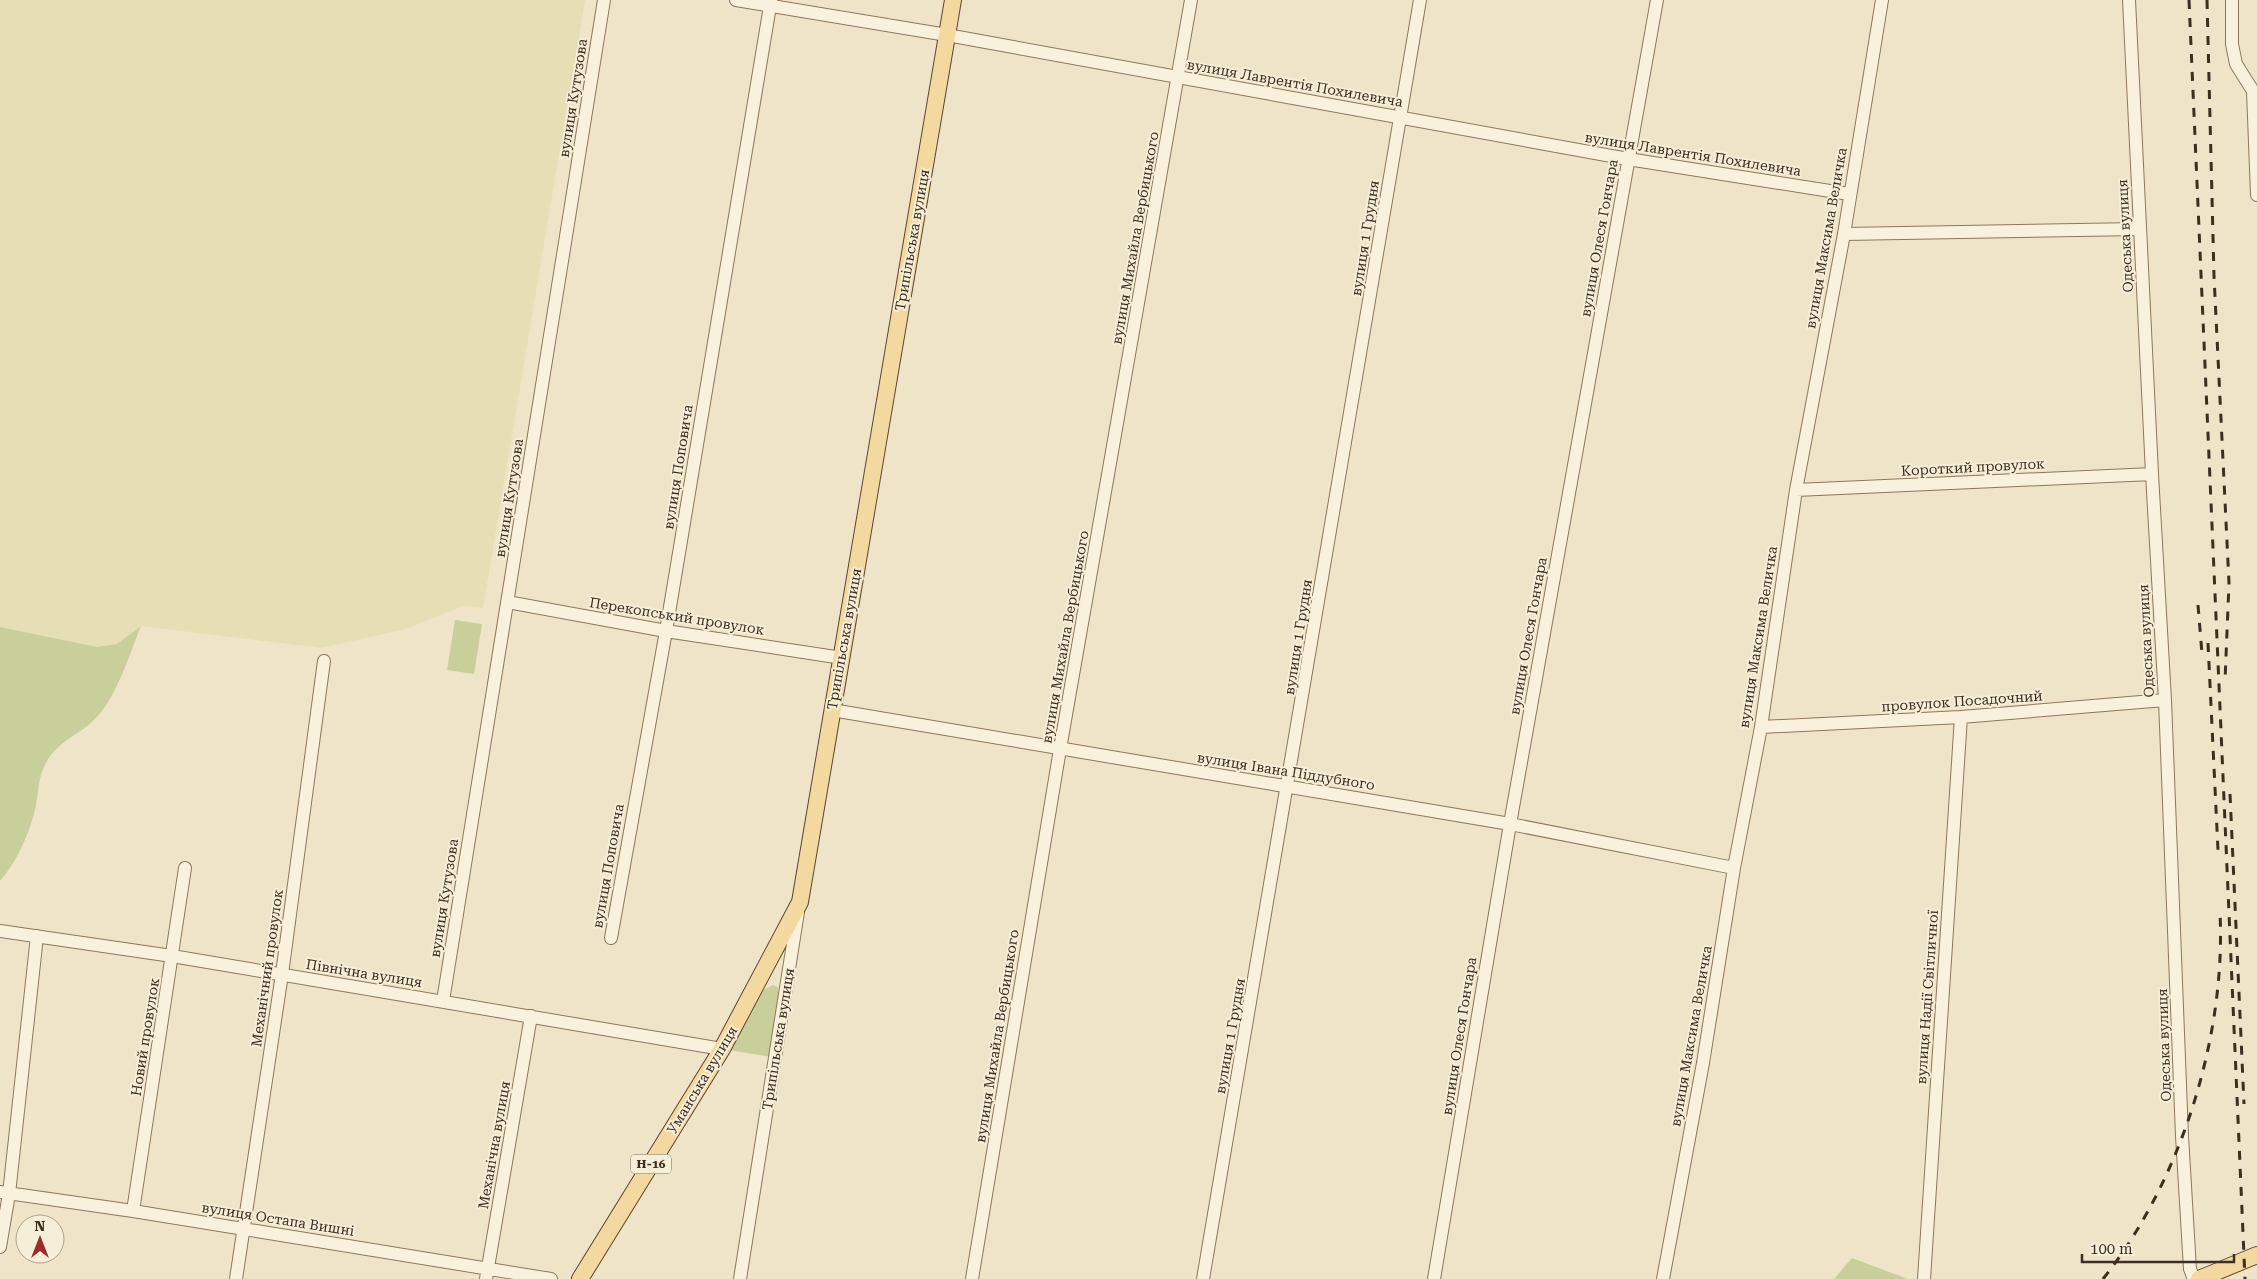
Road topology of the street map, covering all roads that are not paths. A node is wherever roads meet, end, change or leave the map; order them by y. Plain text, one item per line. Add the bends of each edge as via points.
1 (604, 0) edge
2 (736, 0) edge
3 (953, 0) edge
4 (1191, 0) edge
5 (1420, 0) edge
6 (1656, 0) edge
7 (1882, 0) edge
8 (2129, 0) edge
9 (2232, 0) edge
10 (770, 2) edge
11 (947, 35) junction
12 (1179, 78) junction
13 (1400, 118) junction
14 (1628, 160) junction
15 (1849, 194) junction
16 (2257, 195) edge
17 (2139, 229) junction
18 (1844, 234) junction
19 (2152, 474) junction
20 (1796, 490) junction
21 (507, 602) junction
22 (666, 631) junction
23 (842, 658) junction
24 (324, 661) dead end
25 (2165, 700) junction
26 (832, 710) junction
27 (1961, 717) junction
28 (1761, 727) junction
29 (1060, 749) junction
30 (1288, 787) junction
31 (1510, 824) junction
32 (185, 868) dead end
33 (1734, 868) junction
34 (800, 902) junction
35 (0, 930) edge
36 (37, 936) junction
37 (611, 938) dead end
38 (172, 956) junction
39 (282, 974) junction
40 (443, 1001) junction
41 (531, 1016) junction
42 (722, 1049) junction
43 (4, 1193) edge
44 (133, 1211) junction
45 (244, 1229) junction
46 (0, 1247) edge
47 (2257, 1255) edge
48 (487, 1274) edge
49 (236, 1279) edge
50 (551, 1279) edge
51 (580, 1279) edge
52 (740, 1279) edge
53 (972, 1279) edge
54 (1203, 1279) edge
55 (1434, 1279) edge
56 (1663, 1279) edge
57 (1924, 1279) edge
58 (2194, 1279) edge
59 (2199, 1279) edge

1 - 21 street, вулиця Кутузова
2 - 10 street, вулиця Лаврентія Похилевича
3 - 11 main road, Трипільська вулиця
4 - 12 street, вулиця Михайла Вербицького
5 - 13 street, вулиця 1 Грудня
6 - 14 street, вулиця Олеся Гончара
7 - 15 street, вулиця Максима Величка
8 - 17 street, Одеська вулиця
9 - 16 street via 2232,44 2236,64 2253,91
10 - 11 street, вулиця Лаврентія Похилевича
10 - 22 street, вулиця Поповича
11 - 12 street, вулиця Лаврентія Похилевича
11 - 23 main road, Трипільська вулиця
12 - 13 street, вулиця Лаврентія Похилевича
12 - 29 street, вулиця Михайла Вербицького
13 - 14 street, вулиця Лаврентія Похилевича
13 - 30 street, вулиця 1 Грудня
14 - 15 street, вулиця Лаврентія Похилевича
14 - 31 street, вулиця Олеся Гончара
15 - 18 street, вулиця Максима Величка
17 - 18 street
17 - 19 street, Одеська вулиця
18 - 20 street, вулиця Максима Величка
19 - 20 street, Короткий провулок
19 - 25 street, Одеська вулиця
20 - 28 street, вулиця Максима Величка
21 - 22 street, Перекопський провулок
21 - 40 street, вулиця Кутузова
22 - 23 street, Перекопський провулок
22 - 37 street, вулиця Поповича
23 - 26 main road, Трипільська вулиця
24 - 39 street, Механічний провулок
25 - 27 street, провулок Посадочний
25 - 58 street, Одеська вулиця via 2182,1136 2190,1269
26 - 29 street, вулиця Івана Піддубного
26 - 34 main road, Трипільська вулиця
27 - 28 street, провулок Посадочний
27 - 57 street, вулиця Надії Світличної
28 - 33 street, вулиця Максима Величка
29 - 30 street, вулиця Івана Піддубного
29 - 53 street, вулиця Михайла Вербицького
30 - 31 street, вулиця Івана Піддубного
30 - 54 street, вулиця 1 Грудня
31 - 33 street, вулиця Івана Піддубного
31 - 55 street, вулиця Олеся Гончара
32 - 38 street, Новий провулок
33 - 56 street, вулиця Максима Величка via 1703,1063
34 - 42 main road, Уманська вулиця
34 - 52 street, Трипільська вулиця
35 - 36 street, Північна вулиця
36 - 38 street, Північна вулиця
36 - 43 street
38 - 39 street, Північна вулиця
38 - 44 street, Новий провулок
39 - 40 street, Північна вулиця
39 - 45 street, Механічний провулок
40 - 41 street, Північна вулиця
41 - 42 street, Північна вулиця
41 - 48 street, Механічна вулиця
42 - 51 main road, Уманська вулиця / Н-16
43 - 44 street, вулиця Остапа Вишні
43 - 46 street
44 - 45 street, вулиця Остапа Вишні
45 - 48 street, вулиця Остапа Вишні
45 - 49 street, Механічний провулок
47 - 59 main road
48 - 50 street, вулиця Остапа Вишні

